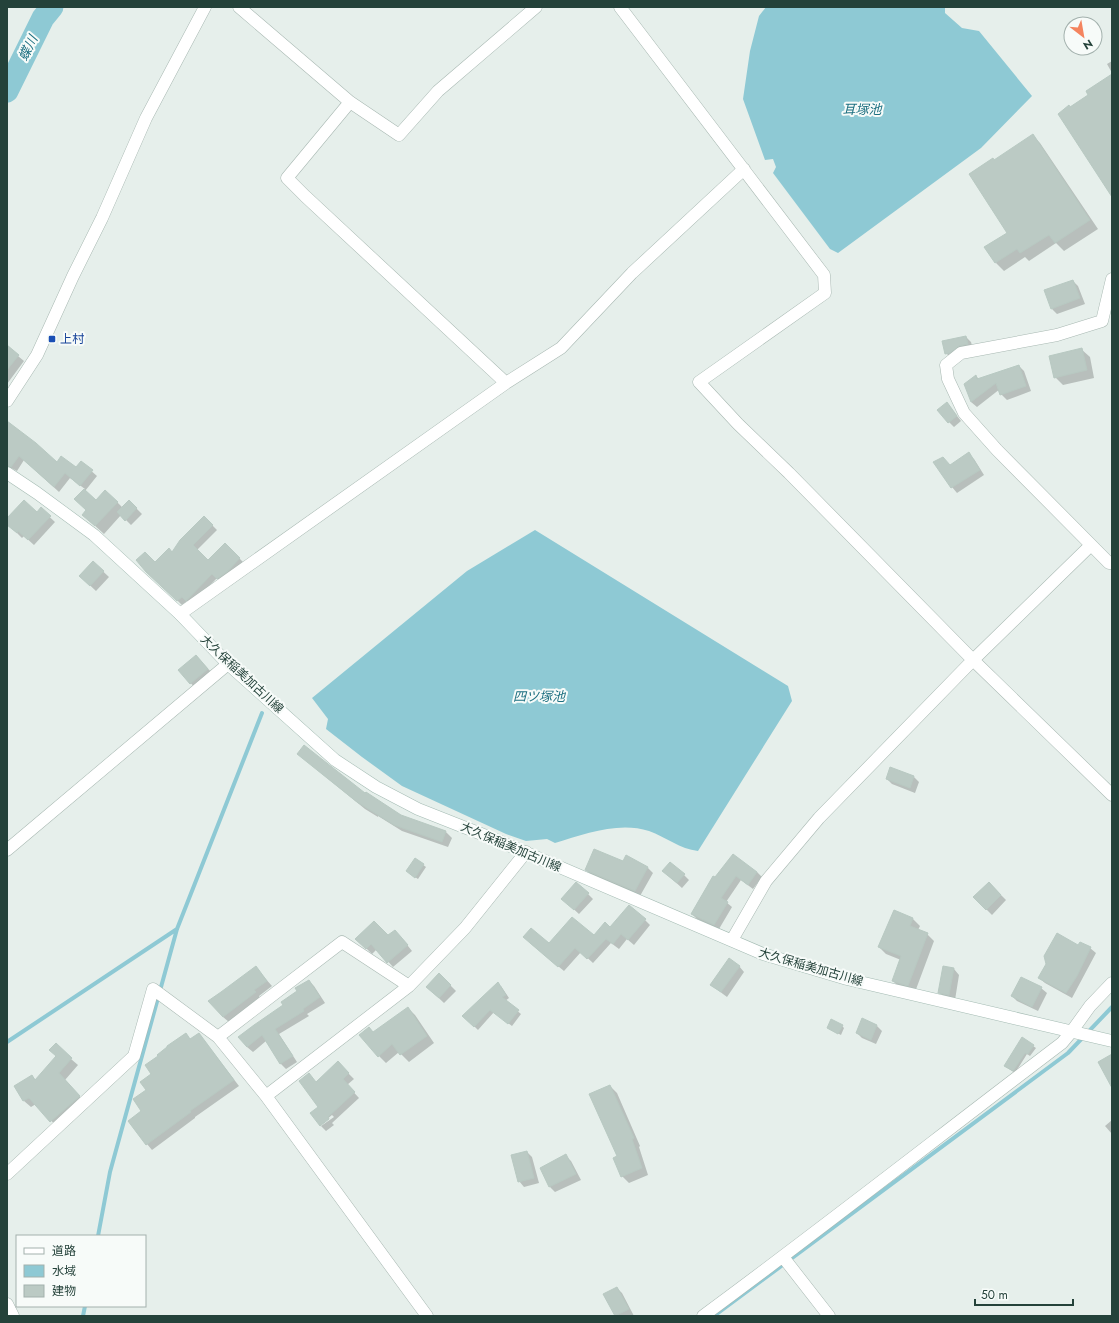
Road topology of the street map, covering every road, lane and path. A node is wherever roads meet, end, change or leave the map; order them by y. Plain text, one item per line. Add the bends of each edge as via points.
1 (205, 7) edge
2 (239, 7) edge
3 (536, 7) edge
4 (620, 7) edge
5 (350, 102) junction
6 (744, 169) junction
7 (1112, 279) edge
8 (506, 383) junction
9 (7, 401) edge
10 (7, 473) edge
11 (1091, 545) junction
12 (1112, 564) edge
13 (180, 614) junction
14 (973, 660) junction
15 (228, 664) junction
16 (1112, 795) edge
17 (7, 850) edge
18 (526, 852) junction
19 (732, 940) junction
20 (1112, 983) edge
21 (409, 986) junction
22 (1072, 1031) junction
23 (218, 1037) junction
24 (1112, 1041) edge
25 (266, 1096) junction
26 (7, 1174) edge
27 (784, 1257) junction
28 (7, 1304) edge
29 (13, 1316) edge
30 (427, 1316) edge
31 (703, 1316) edge
32 (829, 1316) edge

1 - 9 street via 146,118 37,355
2 - 5 street
3 - 5 street via 438,91 399,135
4 - 6 street
5 - 8 street via 287,178
6 - 8 street via 632,273 561,348
6 - 14 street via 824,275 826,293 699,382
7 - 11 street via 1102,321 1057,334 961,353 946,365 948,379 964,413
8 - 13 street
10 - 13 street, 大久保稲美加古川線 via 94,536
11 - 12 street
11 - 14 street
13 - 15 street, 大久保稲美加古川線
14 - 16 street
14 - 19 street via 814,824 766,881
15 - 17 street
15 - 18 street, 大久保稲美加古川線 via 335,760 376,787 418,809
18 - 19 street, 大久保稲美加古川線
18 - 21 street via 465,928
19 - 22 street, 大久保稲美加古川線 via 763,954 847,979
20 - 22 street via 1090,1006
21 - 23 street via 342,942
21 - 25 street
22 - 24 street, 大久保稲美加古川線
22 - 27 street via 1062,1043
23 - 25 street
23 - 26 street via 153,988 134,1056
25 - 30 street
27 - 31 street
27 - 32 street
28 - 29 street

